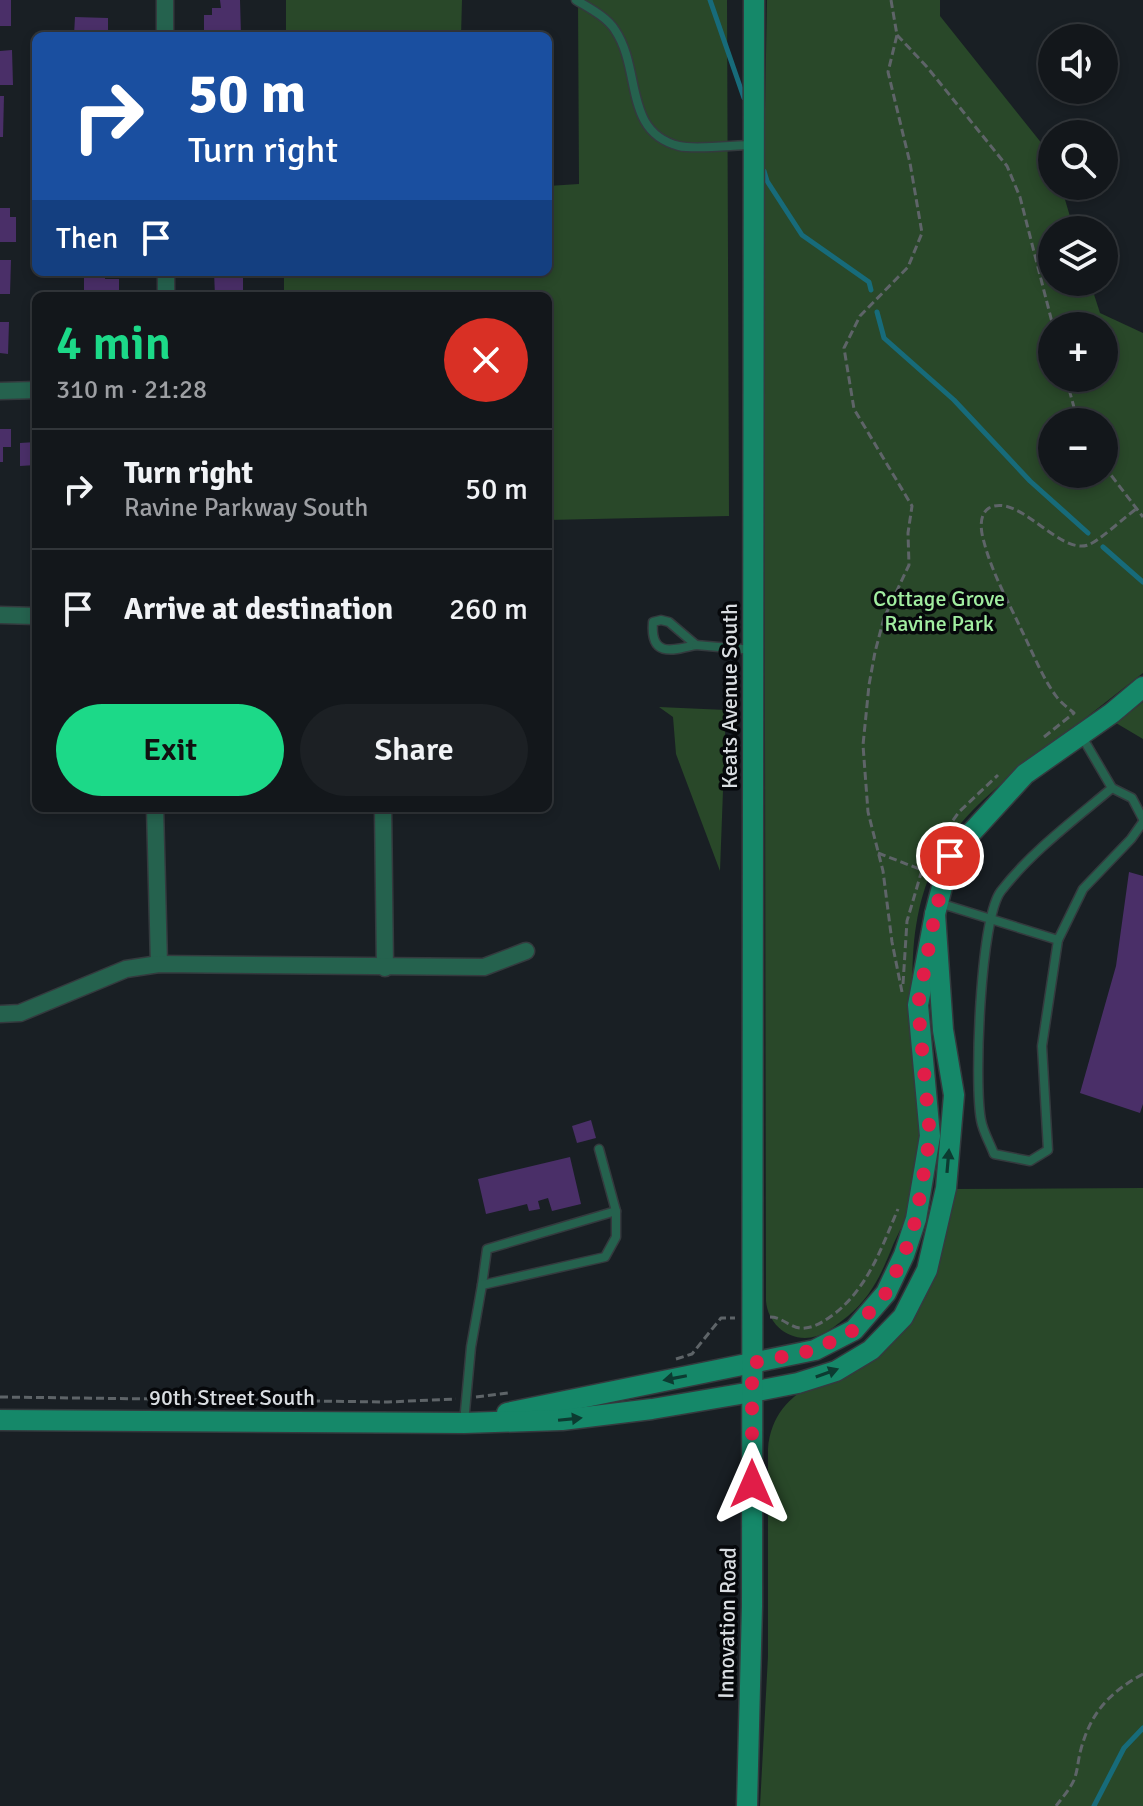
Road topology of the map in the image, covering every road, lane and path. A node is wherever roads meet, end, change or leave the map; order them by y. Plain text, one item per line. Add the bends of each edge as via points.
1 (165, 0) edge
2 (576, 0) edge
3 (754, 0) edge
4 (891, 0) edge
5 (165, 32) edge
6 (897, 35) junction
7 (754, 145) junction
8 (1049, 312) edge
9 (32, 390) edge
10 (0, 391) edge
11 (1118, 485) edge
12 (1136, 509) junction
13 (1143, 517) edge
14 (0, 615) edge
15 (32, 616) edge
16 (696, 645) junction
17 (753, 650) junction
18 (1143, 687) edge
19 (1080, 735) junction
20 (1040, 741) dead end
21 (1005, 769) dead end
22 (1112, 788) junction
23 (155, 812) edge
24 (383, 812) edge
25 (1143, 820) edge
26 (878, 853) junction
27 (922, 870) junction
28 (937, 908) junction
29 (992, 920) junction
30 (1058, 940) junction
31 (526, 951) dead end
32 (159, 964) junction
33 (385, 968) junction
34 (0, 1014) edge
35 (599, 1149) dead end
36 (904, 1196) dead end
37 (616, 1211) junction
38 (482, 1285) junction
39 (752, 1318) junction
40 (666, 1363) dead end
41 (752, 1363) junction
42 (521, 1391) dead end
43 (752, 1392) junction
44 (0, 1397) edge
45 (468, 1398) junction
46 (0, 1420) edge
47 (464, 1423) junction
48 (1143, 1674) edge
49 (747, 1806) edge
50 (1056, 1806) edge

1 - 5 street
2 - 7 lane via 614,27 628,56 643,122 659,138 682,147
3 - 7 street, Keats Avenue South
4 - 6 path
6 - 8 path via 1007,166
6 - 26 path via 888,72 922,233 908,267 860,316 844,348 854,409 912,506 909,565 884,618 865,714 864,780
7 - 17 street, Keats Avenue South
9 - 10 street
11 - 12 path
12 - 13 path
12 - 20 path via 1087,546 1060,539 1016,510 1000,506 983,515 984,542 1000,583 1057,698 1074,713
14 - 15 street
16 - 16 lane via 661,649 652,634 653,622 669,622
16 - 17 lane
17 - 39 street, Keats Avenue South
18 - 19 street
19 - 22 lane
19 - 28 street via 1025,774 950,856
21 - 27 path via 949,824
22 - 25 lane via 1132,798
22 - 29 lane via 998,894
23 - 32 street
24 - 33 street
25 - 30 lane via 1083,889
26 - 27 path
26 - 27 path via 903,997 907,921
28 - 29 lane
28 - 41 street, 90th Street South via 918,1005 930,1136 916,1219 904,1255 886,1293 854,1330 815,1350
43 -> 28 street, 90th Street South via 836,1371 871,1350 903,1317 927,1270 946,1188 954,1095 943,1030
29 - 30 lane
29 - 30 lane via 978,1018 981,1120 994,1154 1030,1161 1048,1150 1042,1046
31 - 33 street via 484,967
32 - 33 street
32 - 34 street via 126,969 20,1013
35 - 37 lane
36 - 39 path via 873,1268 850,1302 807,1328 796,1329 778,1317
37 - 38 lane via 487,1249
37 - 38 lane via 616,1237 605,1257
38 - 45 lane
39 - 40 path via 721,1318 692,1354
39 - 41 street, Keats Avenue South
41 - 43 street, Keats Avenue South
41 -> 47 street, 90th Street South
42 - 45 path
47 -> 43 street, 90th Street South via 562,1420
43 - 49 street, Innovation Road
44 - 45 path via 388,1402
45 - 47 lane
46 - 47 street, 90th Street South
48 - 50 path via 1106,1698 1081,1747 1074,1780

